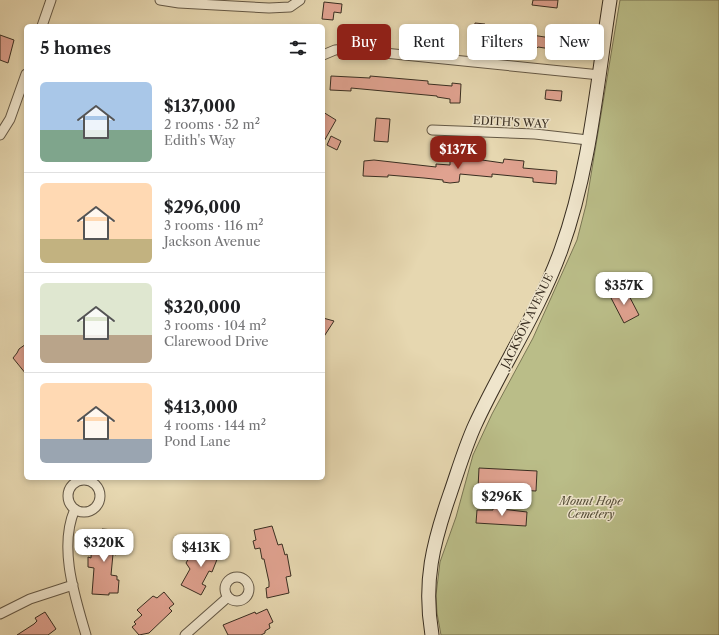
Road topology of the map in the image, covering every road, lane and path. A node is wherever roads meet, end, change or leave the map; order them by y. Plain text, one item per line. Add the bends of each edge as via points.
1 (51, 0) edge
2 (160, 0) edge
3 (300, 0) edge
4 (610, 0) edge
5 (43, 24) edge
6 (325, 54) edge
7 (600, 75) junction
8 (23, 94) edge
9 (432, 130) dead end
10 (0, 135) edge
11 (588, 140) junction
12 (75, 509) dead end
13 (73, 586) junction
14 (228, 597) dead end
15 (0, 614) edge
16 (86, 635) edge
17 (185, 635) edge
18 (432, 635) edge

1 - 5 street
2 - 3 street via 269,8 290,7
4 - 7 main road, JACKSON AVENUE
6 - 7 street via 345,49
7 - 11 main road, JACKSON AVENUE
8 - 10 street
9 - 11 street, EDITH'S WAY via 535,134
11 - 18 main road, JACKSON AVENUE via 571,219 561,251 475,425 438,528 431,558 427,599
12 - 13 street via 67,534
13 - 15 street via 30,599
13 - 16 street
14 - 17 street

